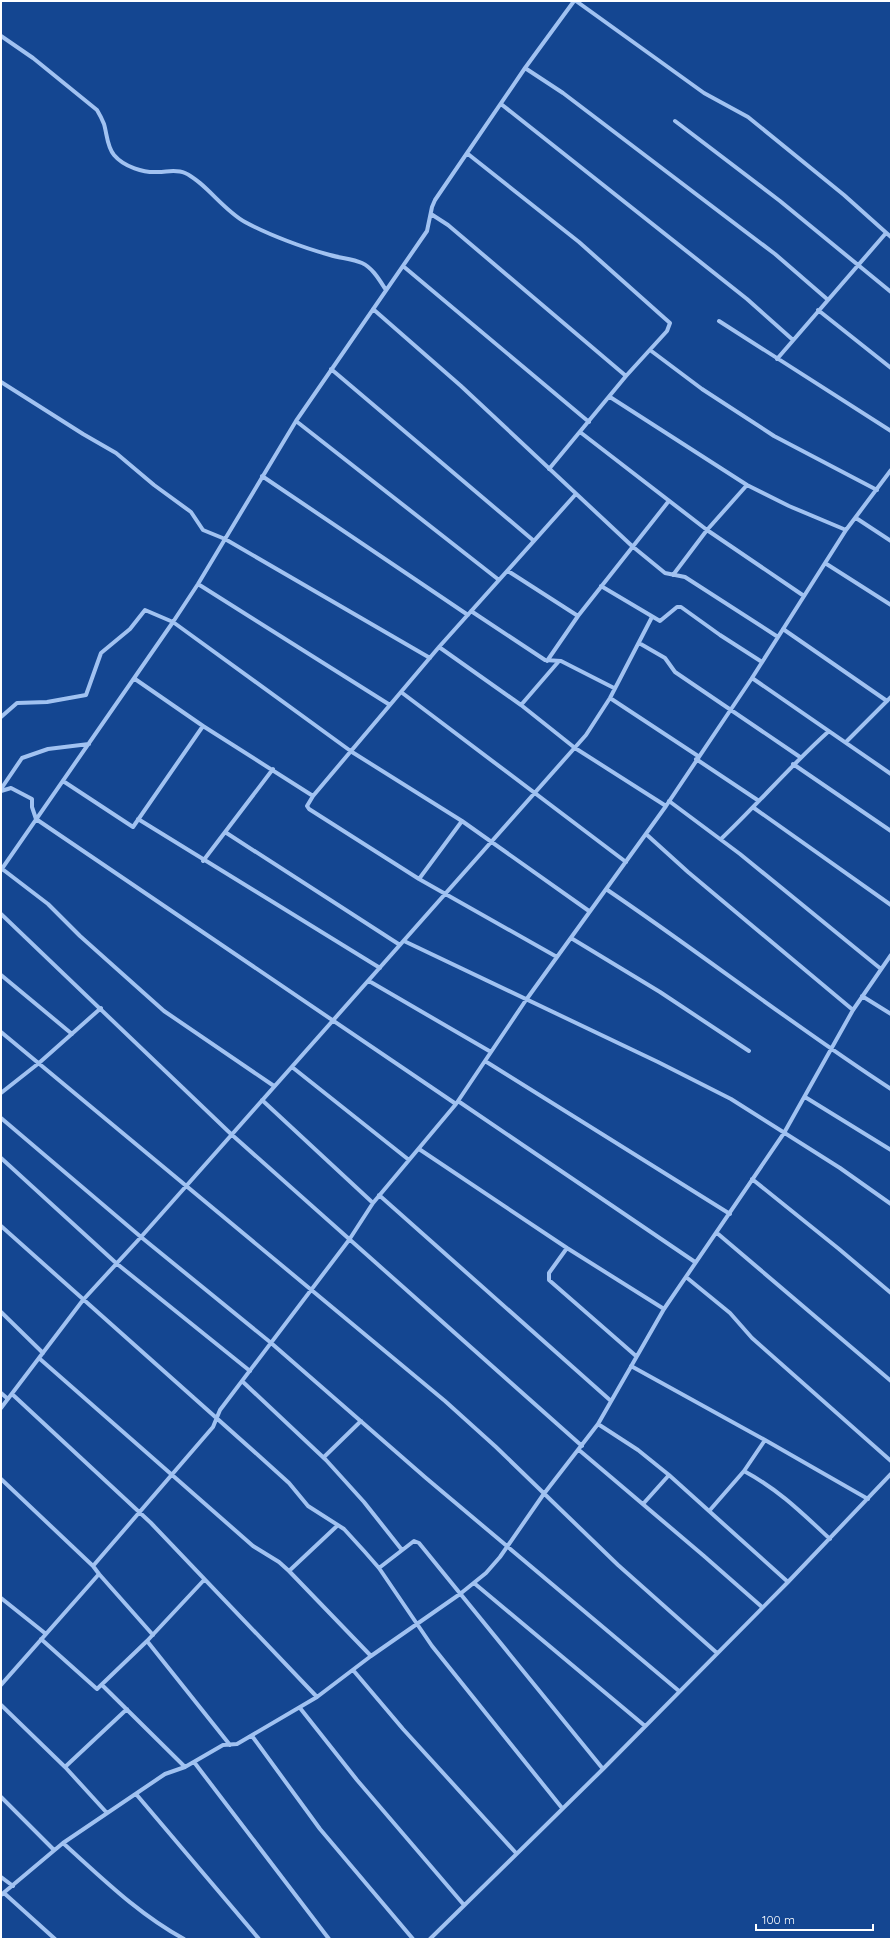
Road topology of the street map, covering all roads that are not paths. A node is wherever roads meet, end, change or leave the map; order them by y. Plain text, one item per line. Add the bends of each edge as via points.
1 (575, 1) edge
2 (1, 36) edge
3 (525, 68) junction
4 (501, 104) junction
5 (675, 121) dead end
6 (468, 154) junction
7 (431, 214) junction
8 (886, 233) junction
9 (891, 237) edge
10 (856, 265) junction
11 (403, 266) junction
12 (386, 290) junction
13 (891, 292) edge
14 (827, 299) junction
15 (373, 309) junction
16 (818, 310) junction
17 (719, 322) dead end
18 (793, 340) junction
19 (650, 350) junction
20 (777, 359) junction
21 (891, 368) edge
22 (331, 369) junction
23 (626, 376) junction
24 (1, 382) edge
25 (610, 397) junction
26 (296, 421) junction
27 (589, 422) junction
28 (891, 431) edge
29 (580, 432) junction
30 (549, 469) junction
31 (891, 470) edge
32 (262, 476) junction
33 (747, 485) junction
34 (877, 490) junction
35 (575, 495) junction
36 (668, 502) junction
37 (856, 518) junction
38 (707, 530) junction
39 (846, 530) junction
40 (225, 539) junction
41 (534, 541) junction
42 (891, 541) edge
43 (632, 546) junction
44 (825, 563) junction
45 (508, 571) junction
46 (673, 574) junction
47 (499, 580) junction
48 (198, 584) junction
49 (601, 586) junction
50 (804, 596) junction
51 (891, 605) edge
52 (469, 613) junction
53 (578, 616) junction
54 (652, 616) junction
55 (173, 622) junction
56 (783, 629) junction
57 (778, 637) junction
58 (639, 643) junction
59 (439, 647) junction
60 (430, 658) junction
61 (547, 660) junction
62 (559, 661) junction
63 (762, 662) junction
64 (752, 678) junction
65 (135, 679) junction
66 (614, 688) junction
67 (401, 692) junction
68 (891, 697) edge
69 (610, 698) junction
70 (887, 701) junction
71 (390, 705) junction
72 (521, 705) junction
73 (730, 711) junction
74 (1, 717) edge
75 (203, 726) junction
76 (829, 731) junction
77 (846, 742) junction
78 (89, 744) junction
79 (575, 748) junction
80 (352, 752) junction
81 (800, 757) junction
82 (697, 758) junction
83 (793, 764) junction
84 (273, 769) junction
85 (891, 774) edge
86 (63, 781) junction
87 (1, 790) edge
88 (534, 792) junction
89 (313, 796) junction
90 (669, 801) junction
91 (759, 801) junction
92 (666, 806) junction
93 (754, 808) junction
94 (36, 819) junction
95 (138, 819) junction
96 (462, 821) junction
97 (891, 831) edge
98 (225, 832) junction
99 (646, 834) junction
100 (721, 839) junction
101 (491, 841) junction
102 (203, 861) junction
103 (626, 862) junction
104 (1, 869) edge
105 (419, 879) junction
106 (606, 889) junction
107 (445, 893) junction
108 (891, 905) edge
109 (590, 911) junction
110 (1, 914) edge
111 (571, 938) junction
112 (402, 943) junction
113 (891, 955) edge
114 (557, 957) junction
115 (380, 968) junction
116 (881, 969) junction
117 (1, 975) edge
118 (368, 981) junction
119 (862, 996) junction
120 (526, 1000) junction
121 (101, 1008) junction
122 (853, 1010) junction
123 (891, 1014) edge
124 (332, 1022) junction
125 (1, 1032) edge
126 (72, 1034) junction
127 (831, 1050) junction
128 (749, 1051) dead end
129 (491, 1052) junction
130 (485, 1061) junction
131 (39, 1063) junction
132 (292, 1068) junction
133 (274, 1086) junction
134 (891, 1089) edge
135 (1, 1093) edge
136 (805, 1096) junction
137 (262, 1100) junction
138 (457, 1102) junction
139 (1, 1118) edge
140 (784, 1133) junction
141 (231, 1134) junction
142 (419, 1149) junction
143 (891, 1150) edge
144 (1, 1158) edge
145 (409, 1160) junction
146 (752, 1179) junction
147 (186, 1185) junction
148 (379, 1195) junction
149 (373, 1203) junction
150 (891, 1204) edge
151 (730, 1214) junction
152 (1, 1226) edge
153 (717, 1233) junction
154 (141, 1237) junction
155 (349, 1240) junction
156 (567, 1248) junction
157 (695, 1262) junction
158 (116, 1263) junction
159 (686, 1277) junction
160 (311, 1290) junction
161 (891, 1293) edge
162 (83, 1300) junction
163 (664, 1309) junction
164 (1, 1312) edge
165 (270, 1342) junction
166 (43, 1353) junction
167 (636, 1356) junction
168 (40, 1359) junction
169 (631, 1366) junction
170 (250, 1371) junction
171 (242, 1381) junction
172 (891, 1381) edge
173 (1, 1393) edge
174 (12, 1394) junction
175 (8, 1399) junction
176 (611, 1401) junction
177 (1, 1408) edge
178 (217, 1418) junction
179 (361, 1422) junction
180 (598, 1424) junction
181 (766, 1440) junction
182 (580, 1448) junction
183 (324, 1457) junction
184 (891, 1461) edge
185 (744, 1472) junction
186 (891, 1474) edge
187 (173, 1475) junction
188 (669, 1475) junction
189 (1, 1479) edge
190 (543, 1495) junction
191 (868, 1499) junction
192 (643, 1504) junction
193 (710, 1510) junction
194 (140, 1513) junction
195 (338, 1525) junction
196 (830, 1539) junction
197 (507, 1546) junction
198 (402, 1550) junction
199 (93, 1566) junction
200 (378, 1568) junction
201 (289, 1571) junction
202 (98, 1574) junction
203 (204, 1580) junction
204 (788, 1582) junction
205 (474, 1583) junction
206 (460, 1594) junction
207 (1, 1598) edge
208 (762, 1607) junction
209 (416, 1624) junction
210 (46, 1634) junction
211 (152, 1635) junction
212 (42, 1639) junction
213 (146, 1641) junction
214 (717, 1653) junction
215 (371, 1656) junction
216 (353, 1670) junction
217 (1, 1685) edge
218 (102, 1685) junction
219 (679, 1691) junction
220 (317, 1697) junction
221 (1, 1704) edge
222 (300, 1708) junction
223 (127, 1709) junction
224 (645, 1726) junction
225 (252, 1736) junction
226 (230, 1745) junction
227 (194, 1762) junction
228 (65, 1766) junction
229 (185, 1767) junction
230 (603, 1769) junction
231 (136, 1794) junction
232 (1, 1797) edge
233 (562, 1808) junction
234 (107, 1814) junction
235 (63, 1843) junction
236 (54, 1850) junction
237 (516, 1854) junction
238 (1, 1877) edge
239 (13, 1886) junction
240 (2, 1894) edge
241 (464, 1905) junction
242 (55, 1939) edge
243 (184, 1939) edge
244 (259, 1939) edge
245 (330, 1939) edge
246 (413, 1939) edge
247 (430, 1939) edge

1 - 3 street
1 - 8 street via 704,93 748,118 844,195
2 - 12 street via 33,58 97,110 104,122 108,144 114,155 126,164 150,172 184,172 246,223 303,247 362,263
3 - 4 street
3 - 14 street via 569,98 775,254
4 - 6 street
4 - 18 street via 747,299
5 - 10 street via 780,201
6 - 7 street via 435,200
6 - 19 street via 579,242 669,321 667,331
7 - 11 street via 427,231
7 - 23 street via 448,225
8 - 9 street
8 - 10 street
10 - 13 street
10 - 14 street
11 - 12 street
11 - 27 street
12 - 15 street
14 - 16 street
15 - 22 street
15 - 30 street via 461,386
16 - 18 street
16 - 21 street
17 - 20 street
18 - 20 street
19 - 23 street
19 - 34 street via 702,389 774,436
20 - 28 street
22 - 26 street
22 - 41 street
23 - 25 street
24 - 40 street via 116,453 191,512 203,530
25 - 27 street
25 - 33 street
26 - 32 street
26 - 47 street
27 - 29 street
29 - 30 street
29 - 36 street
30 - 35 street
31 - 34 street
32 - 40 street
32 - 52 street
33 - 38 street
33 - 39 street
34 - 37 street
35 - 41 street
35 - 43 street
36 - 38 street
36 - 43 street
37 - 39 street
37 - 42 street
38 - 46 street
38 - 50 street
39 - 44 street
40 - 48 street
40 - 60 street
41 - 45 street
43 - 46 street via 661,570
43 - 49 street
44 - 50 street
44 - 51 street
45 - 47 street
45 - 53 street
46 - 57 street via 685,577
47 - 52 street
48 - 55 street
48 - 71 street
49 - 53 street
49 - 54 street
50 - 56 street
52 - 59 street
52 - 61 street
53 - 61 street
54 - 58 street
54 - 63 street via 660,621 677,607 681,607
55 - 65 street
55 - 74 street via 145,610 130,629 101,653 86,695 48,702 17,703
55 - 80 street
56 - 57 street
56 - 70 street
57 - 63 street
58 - 66 street
58 - 73 street via 664,658 675,672
59 - 60 street
59 - 72 street
60 - 67 street
61 - 62 street
62 - 66 street
62 - 72 street
63 - 64 street
64 - 73 street
64 - 76 street
65 - 75 street
65 - 78 street
66 - 69 street
67 - 71 street
67 - 88 street
68 - 70 street
69 - 79 street
69 - 82 street
70 - 77 street
71 - 80 street
72 - 79 street
73 - 81 street
73 - 82 street
75 - 84 street
75 - 95 street
76 - 77 street
76 - 81 street
77 - 85 street
78 - 86 street
78 - 87 street via 48,748 22,758
79 - 88 street
79 - 92 street
80 - 89 street
80 - 96 street
81 - 83 street
82 - 90 street
82 - 91 street
83 - 91 street
83 - 97 street
84 - 89 street
84 - 98 street
86 - 94 street
86 - 95 street via 133,827
87 - 94 street via 11,788 32,799
88 - 101 street
88 - 103 street
89 - 105 street via 308,803 309,809
90 - 92 street
90 - 100 street
91 - 93 street
92 - 99 street
93 - 100 street
93 - 108 street
94 - 104 street
94 - 124 street
95 - 102 street
96 - 101 street
96 - 105 street
98 - 102 street
98 - 112 street
99 - 103 street
99 - 122 street
100 - 116 street
101 - 107 street
101 - 109 street
102 - 115 street
103 - 106 street
104 - 133 street via 48,904 164,1012
105 - 107 street
106 - 109 street
106 - 127 street
107 - 112 street
107 - 114 street
109 - 111 street
110 - 121 street
111 - 114 street
111 - 128 street via 660,992
112 - 115 street
112 - 120 street
113 - 116 street
114 - 120 street
115 - 118 street
116 - 119 street
117 - 126 street
118 - 124 street
118 - 129 street
119 - 122 street
119 - 123 street
120 - 129 street
120 - 140 street via 725,1095
121 - 126 street
121 - 141 street
122 - 127 street
124 - 132 street
124 - 138 street
125 - 131 street
126 - 131 street
127 - 134 street
127 - 136 street
129 - 130 street
130 - 138 street
130 - 151 street
131 - 135 street
131 - 147 street
132 - 133 street
132 - 145 street
133 - 137 street
136 - 140 street
136 - 143 street
137 - 141 street
137 - 149 street
138 - 142 street
138 - 157 street
139 - 154 street
140 - 146 street
140 - 150 street
141 - 147 street
141 - 155 street
142 - 145 street
142 - 156 street
144 - 158 street
145 - 148 street
146 - 151 street
146 - 161 street
147 - 154 street
147 - 160 street
148 - 149 street
148 - 176 street
149 - 155 street
151 - 153 street
152 - 162 street
153 - 157 street
153 - 172 street
154 - 158 street
154 - 165 street
155 - 160 street
155 - 182 street
156 - 163 street
156 - 167 street via 550,1273 549,1280
157 - 159 street
158 - 162 street
158 - 170 street
159 - 163 street
159 - 184 street
160 - 165 street
160 - 190 street via 450,1406 496,1447
162 - 166 street
162 - 178 street
163 - 167 street
164 - 166 street
165 - 170 street
165 - 179 street
166 - 168 street
167 - 169 street
168 - 174 street
168 - 187 street
169 - 176 street
169 - 181 street
170 - 171 street
171 - 178 street
171 - 183 street
173 - 175 street
174 - 175 street
174 - 194 street
175 - 177 street
176 - 180 street
178 - 187 street
178 - 195 street via 289,1483 308,1506
179 - 183 street
179 - 197 street
180 - 182 street
180 - 188 street via 638,1450
181 - 185 street
181 - 191 street
182 - 190 street
182 - 192 street
183 - 198 street
185 - 193 street
185 - 196 street via 785,1498
186 - 191 street
187 - 194 street
187 - 201 street via 253,1546
188 - 192 street
188 - 193 street
189 - 199 street
190 - 197 street
190 - 214 street
191 - 196 street
192 - 208 street
193 - 204 street
194 - 199 street
194 - 203 street
195 - 200 street via 355,1540
195 - 201 street
196 - 204 street
197 - 205 street via 493,1565
197 - 219 street
198 - 200 street
198 - 206 street via 417,1541
199 - 202 street
200 - 209 street
201 - 215 street
202 - 210 street
202 - 211 street
203 - 211 street
203 - 220 street
204 - 208 street
205 - 206 street
205 - 224 street via 586,1674
206 - 209 street
206 - 230 street
207 - 210 street
208 - 214 street
209 - 215 street
209 - 233 street
210 - 212 street
211 - 213 street
212 - 217 street
212 - 218 street via 96,1689
213 - 218 street
213 - 226 street
214 - 219 street
215 - 216 street
216 - 220 street
216 - 237 street
218 - 223 street
219 - 224 street
220 - 222 street
221 - 228 street
222 - 225 street
222 - 241 street via 357,1780
223 - 228 street
223 - 229 street
224 - 230 street
225 - 226 street
225 - 246 street via 320,1829
226 - 227 street via 223,1745
227 - 229 street
227 - 245 street
228 - 234 street
229 - 231 street via 165,1774
230 - 233 street
231 - 234 street
231 - 244 street
232 - 236 street
233 - 237 street
234 - 235 street
235 - 236 street
235 - 243 street via 142,1914
236 - 239 street
237 - 241 street
238 - 239 street
239 - 240 street
240 - 242 street
241 - 247 street

